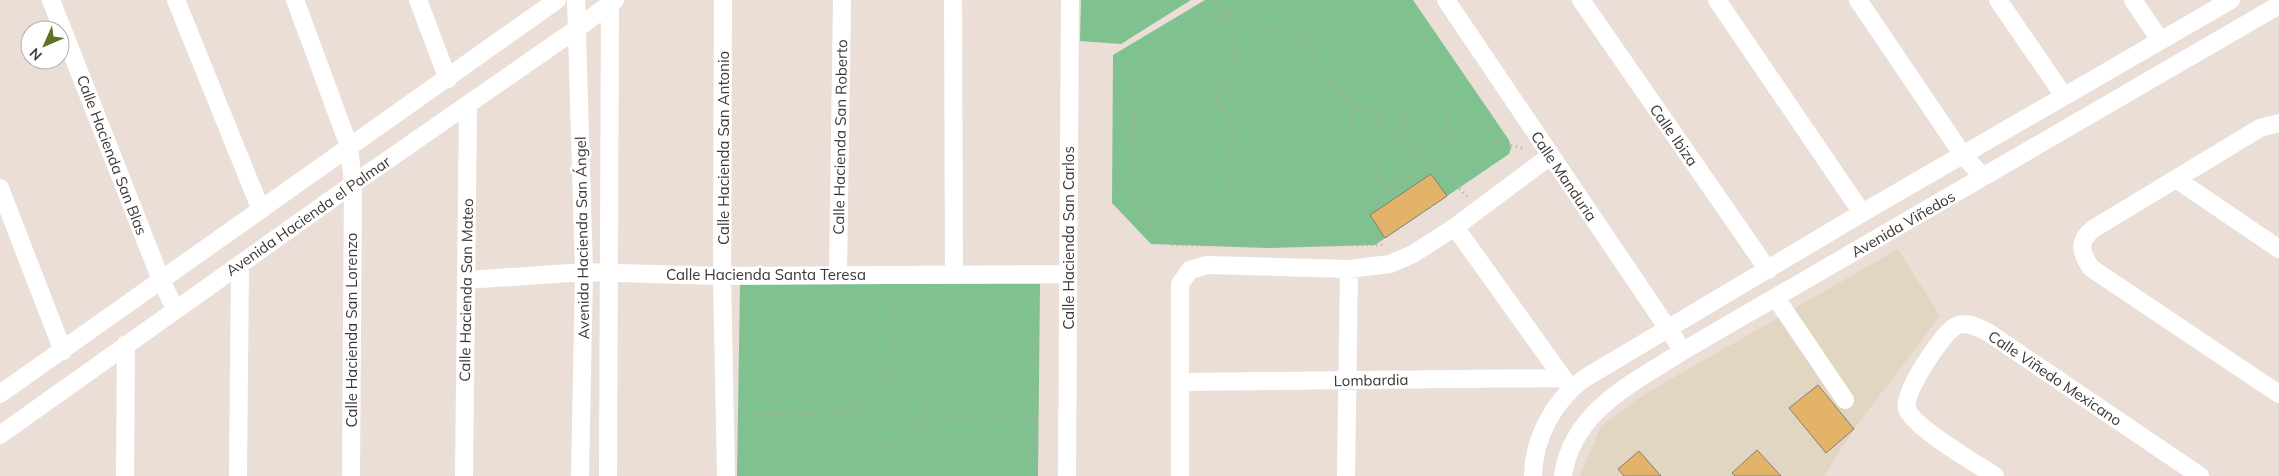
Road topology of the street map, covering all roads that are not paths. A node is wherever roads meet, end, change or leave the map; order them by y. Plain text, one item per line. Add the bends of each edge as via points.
1 (51, 0) edge
2 (176, 0) edge
3 (295, 0) edge
4 (418, 0) edge
5 (576, 0) edge
6 (723, 0) edge
7 (842, 0) edge
8 (953, 0) edge
9 (1070, 0) edge
10 (1446, 0) edge
11 (1581, 0) edge
12 (1717, 0) edge
13 (1858, 0) edge
14 (1998, 0) edge
15 (2133, 0) edge
16 (2231, 0) edge
17 (611, 1) edge
18 (550, 2) edge
19 (2279, 5) edge
20 (578, 28) junction
21 (2160, 40) junction
22 (448, 79) junction
23 (2064, 96) junction
24 (468, 104) junction
25 (2279, 123) edge
26 (349, 146) junction
27 (1963, 154) junction
28 (1550, 156) junction
29 (1983, 177) junction
30 (2176, 180) junction
31 (353, 184) junction
32 (0, 188) edge
33 (261, 210) junction
34 (1862, 213) junction
35 (1455, 227) junction
36 (2279, 249) edge
37 (240, 264) junction
38 (1349, 269) junction
39 (1768, 270) junction
40 (584, 272) junction
41 (609, 272) junction
42 (838, 274) junction
43 (954, 274) junction
44 (1067, 274) junction
45 (722, 276) junction
46 (161, 280) junction
47 (466, 280) junction
48 (1776, 298) junction
49 (175, 309) junction
50 (1668, 329) junction
51 (126, 344) junction
52 (63, 351) junction
53 (1683, 351) junction
54 (1347, 380) junction
55 (1180, 382) junction
56 (1566, 383) junction
57 (0, 394) edge
58 (2279, 394) edge
59 (1845, 400) dead end
60 (2, 434) edge
61 (125, 476) edge
62 (238, 476) edge
63 (350, 476) edge
64 (464, 476) edge
65 (580, 476) edge
66 (608, 476) edge
67 (726, 476) edge
68 (1067, 476) edge
69 (1180, 476) edge
70 (1346, 476) edge
71 (1533, 476) edge
72 (1563, 476) edge
73 (1995, 476) edge
74 (2200, 476) edge

1 - 46 street, Calle Hacienda San Blas
2 - 33 street
3 - 26 street, Calle Hacienda San Lorenzo
4 - 22 street
5 - 20 street, Avenida Hacienda San Ángel
6 - 45 street, Calle Hacienda San Antonio
7 - 42 street, Calle Hacienda San Roberto
8 - 43 street
9 - 44 street, Calle Hacienda San Carlos
10 - 28 street, Calle Manduria
11 - 39 street, Calle Ibiza
12 - 34 street
13 - 27 street
14 - 23 street
15 - 21 street
16 - 21 street, Avenida Viñedos
17 - 20 street, Avenida Hacienda el Palmar
17 - 41 street, Avenida Hacienda San Ángel
18 - 22 street, Avenida Hacienda el Palmar
19 - 29 street, Avenida Viñedos
20 - 24 street, Avenida Hacienda el Palmar
20 - 40 street, Avenida Hacienda San Ángel
21 - 23 street, Avenida Viñedos
22 - 26 street, Avenida Hacienda el Palmar
23 - 27 street, Avenida Viñedos
24 - 31 street, Avenida Hacienda el Palmar
24 - 47 street, Calle Hacienda San Mateo
25 - 30 street via 2260,128
26 - 31 street, Calle Hacienda San Lorenzo
26 - 33 street, Avenida Hacienda el Palmar
27 - 29 street
27 - 34 street, Avenida Viñedos
28 - 35 street
28 - 50 street, Calle Manduria
29 - 48 street, Avenida Viñedos
30 - 36 street
30 - 58 street via 2087,234 2081,245 2082,256 2091,268
31 - 37 street, Avenida Hacienda el Palmar
31 - 63 street, Calle Hacienda San Lorenzo
32 - 52 street
33 - 46 street, Avenida Hacienda el Palmar
34 - 39 street, Avenida Viñedos
35 - 38 street via 1403,260
35 - 56 street
37 - 49 street, Avenida Hacienda el Palmar
37 - 62 street
38 - 54 street
38 - 55 street via 1207,265 1190,270 1180,284
39 - 50 street, Avenida Viñedos
40 - 41 street, Calle Hacienda Santa Teresa
40 - 47 street, Calle Hacienda Santa Teresa
40 - 65 street, Avenida Hacienda San Ángel
41 - 45 street, Calle Hacienda Santa Teresa
41 - 66 street, Avenida Hacienda San Ángel
42 - 43 street, Calle Hacienda Santa Teresa
42 - 45 street, Calle Hacienda Santa Teresa
43 - 44 street, Calle Hacienda Santa Teresa
44 - 68 street, Calle Hacienda San Carlos
45 - 67 street, Calle Hacienda San Antonio
46 - 49 street, Calle Hacienda San Blas
46 - 52 street, Avenida Hacienda el Palmar
47 - 64 street, Calle Hacienda San Mateo
48 - 53 street, Avenida Viñedos
48 - 59 street
49 - 51 street, Avenida Hacienda el Palmar
50 - 53 street, Calle Manduria
50 - 56 street, Avenida Viñedos
51 - 60 street, Avenida Hacienda el Palmar
51 - 61 street
52 - 57 street, Avenida Hacienda el Palmar
53 - 72 street, Avenida Viñedos via 1603,403 1591,415 1572,443
54 - 55 street, Lombardia
54 - 56 street, Lombardia
54 - 70 street
55 - 69 street
56 - 71 street, Avenida Viñedos via 1541,437
73 - 74 street, Calle Viñedo Mexicano via 1917,423 1907,409 1910,388 1942,339 1957,326 1967,324 1989,333

